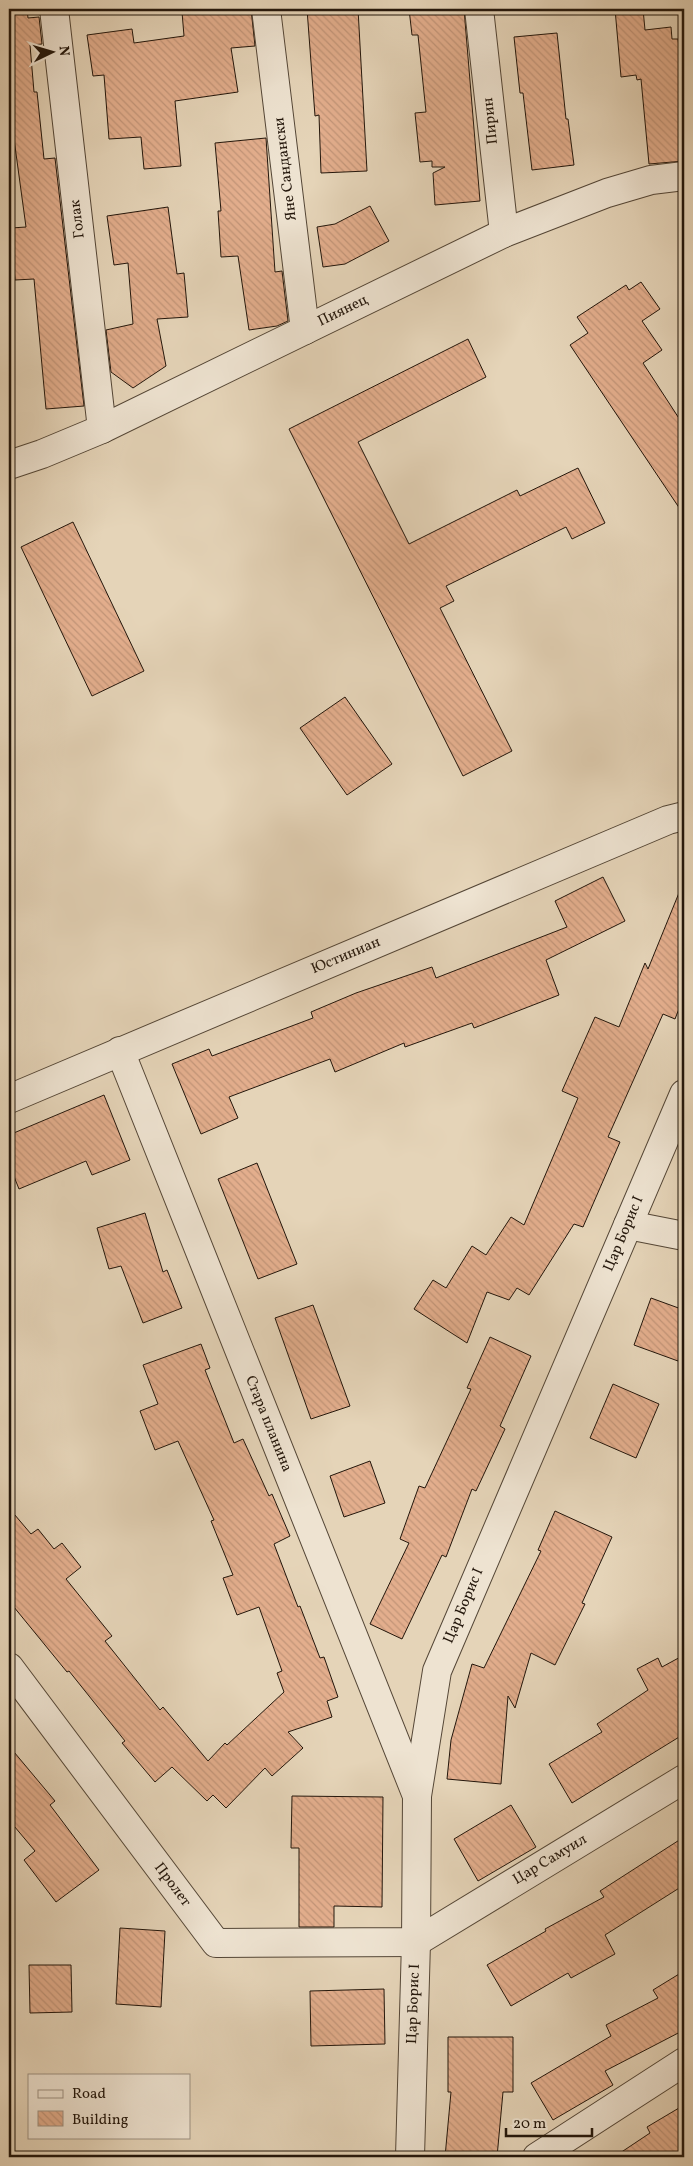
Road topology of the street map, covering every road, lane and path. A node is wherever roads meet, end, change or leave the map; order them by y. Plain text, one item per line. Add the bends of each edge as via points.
1 (54, 9) edge
2 (266, 9) edge
3 (478, 9) edge
4 (684, 176) edge
5 (504, 233) junction
6 (305, 330) junction
7 (102, 428) junction
8 (9, 465) edge
9 (684, 816) edge
10 (120, 1051) junction
11 (684, 1094) edge
12 (9, 1099) edge
13 (628, 1226) junction
14 (684, 1236) edge
15 (9, 1667) edge
16 (684, 1778) edge
17 (417, 1796) junction
18 (416, 1942) junction
19 (684, 2062) edge
20 (410, 2157) edge
21 (537, 2157) edge

1 - 7 street, Голак
2 - 6 street, Яне Сандански
3 - 5 street, Пирин
4 - 5 street, Пиянец via 651,180 607,193
5 - 6 street, Пиянец
6 - 7 street, Пиянец
7 - 8 street, Пиянец
9 - 10 street, Юстиниан
10 - 12 street, Юстиниан
10 - 17 street, Стара планина
11 - 13 street, Цар Борис I
13 - 14 street
13 - 17 street, Цар Борис I via 437,1671
15 - 18 street, Пролет via 216,1943
16 - 18 street, Цар Самуил
17 - 18 street, Цар Борис I
18 - 20 street, Цар Борис I
19 - 21 street

